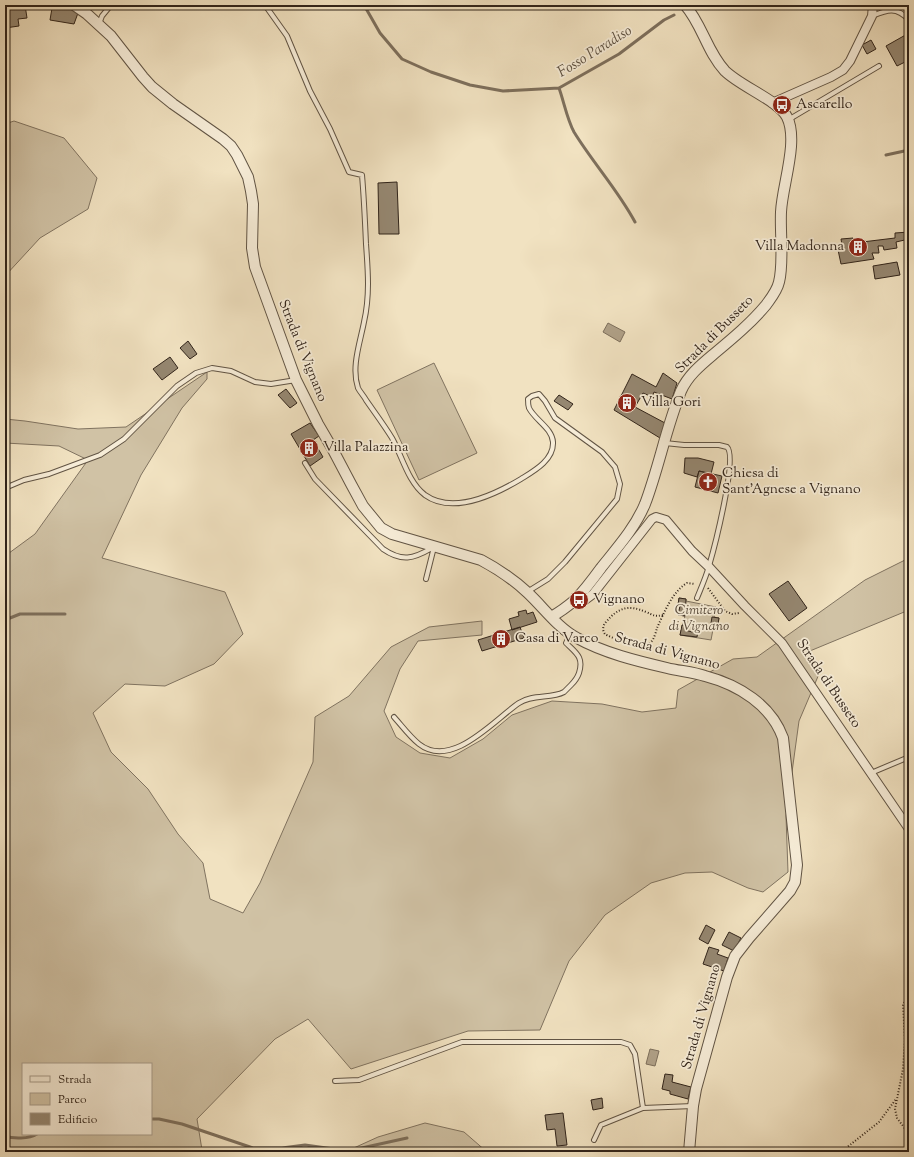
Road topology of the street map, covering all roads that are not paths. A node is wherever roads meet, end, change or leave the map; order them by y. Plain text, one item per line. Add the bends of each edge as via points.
1 (74, 5) edge
2 (111, 5) edge
3 (265, 5) edge
4 (685, 5) edge
5 (873, 5) edge
6 (886, 5) edge
7 (892, 5) edge
8 (886, 10) junction
9 (872, 16) junction
10 (909, 20) edge
11 (98, 24) junction
12 (879, 66) dead end
13 (772, 103) junction
14 (788, 120) junction
15 (296, 380) junction
16 (665, 443) junction
17 (305, 463) dead end
18 (5, 488) edge
19 (434, 547) junction
20 (709, 567) junction
21 (426, 579) dead end
22 (527, 592) junction
23 (697, 598) dead end
24 (572, 603) junction
25 (552, 617) junction
26 (570, 634) junction
27 (394, 717) dead end
28 (909, 757) edge
29 (871, 772) junction
30 (909, 829) edge
31 (335, 1081) dead end
32 (692, 1106) junction
33 (642, 1108) junction
34 (594, 1140) dead end
35 (689, 1152) edge

1 - 11 street, Strada di Vignano
2 - 11 lane
3 - 22 lane via 287,36 349,172 362,175 368,291 366,317 358,346 358,389 392,438 414,483 432,499 458,503 480,499 501,491 534,472 551,454 553,442 550,434 529,407 528,399 539,394 555,418 602,452 615,467 620,484 617,499 565,562 548,578
4 - 13 street via 696,19 713,54 725,71
5 - 9 street
6 - 8 lane
7 - 8 lane
8 - 9 lane
8 - 10 lane via 896,10
9 - 13 street via 843,70
11 - 15 street, Strada di Vignano via 111,36 152,87 224,139 237,155 248,177 251,191 255,267
12 - 14 lane
13 - 14 street
14 - 16 street, Strada di Busseto via 791,136 781,206 781,266 778,284 753,319 687,379 679,395
15 - 18 lane via 271,384 255,382 231,371 212,368 196,373 177,386 124,439 100,455
15 - 19 street, Strada di Vignano via 363,506 373,519 381,528 392,534
16 - 20 lane via 724,446 730,450 729,479
16 - 24 street, Strada di Busseto via 640,514 620,545
17 - 19 lane via 314,479 383,549 401,558 408,558
19 - 21 lane
19 - 22 street, Strada di Vignano via 487,563
20 - 23 lane
20 - 24 street, Strada di Busseto via 666,520 656,516 593,594 580,603
20 - 29 street, Strada di Busseto via 782,643
22 - 25 street, Strada di Vignano
24 - 25 street, Strada di Busseto
25 - 26 street, Strada di Vignano
26 - 27 lane via 566,643 580,657 578,679 564,692 532,697 520,702 475,738 456,748 430,750 420,744
26 - 32 street, Strada di Vignano via 635,660 706,676 736,687 770,713 783,738 797,865 795,882 735,956 720,1001
28 - 29 lane
29 - 30 street, Strada di Busseto
31 - 33 lane via 359,1080 462,1042 621,1042 630,1045 635,1054
32 - 33 lane
32 - 35 street, Strada di Vignano
33 - 34 lane via 601,1125

